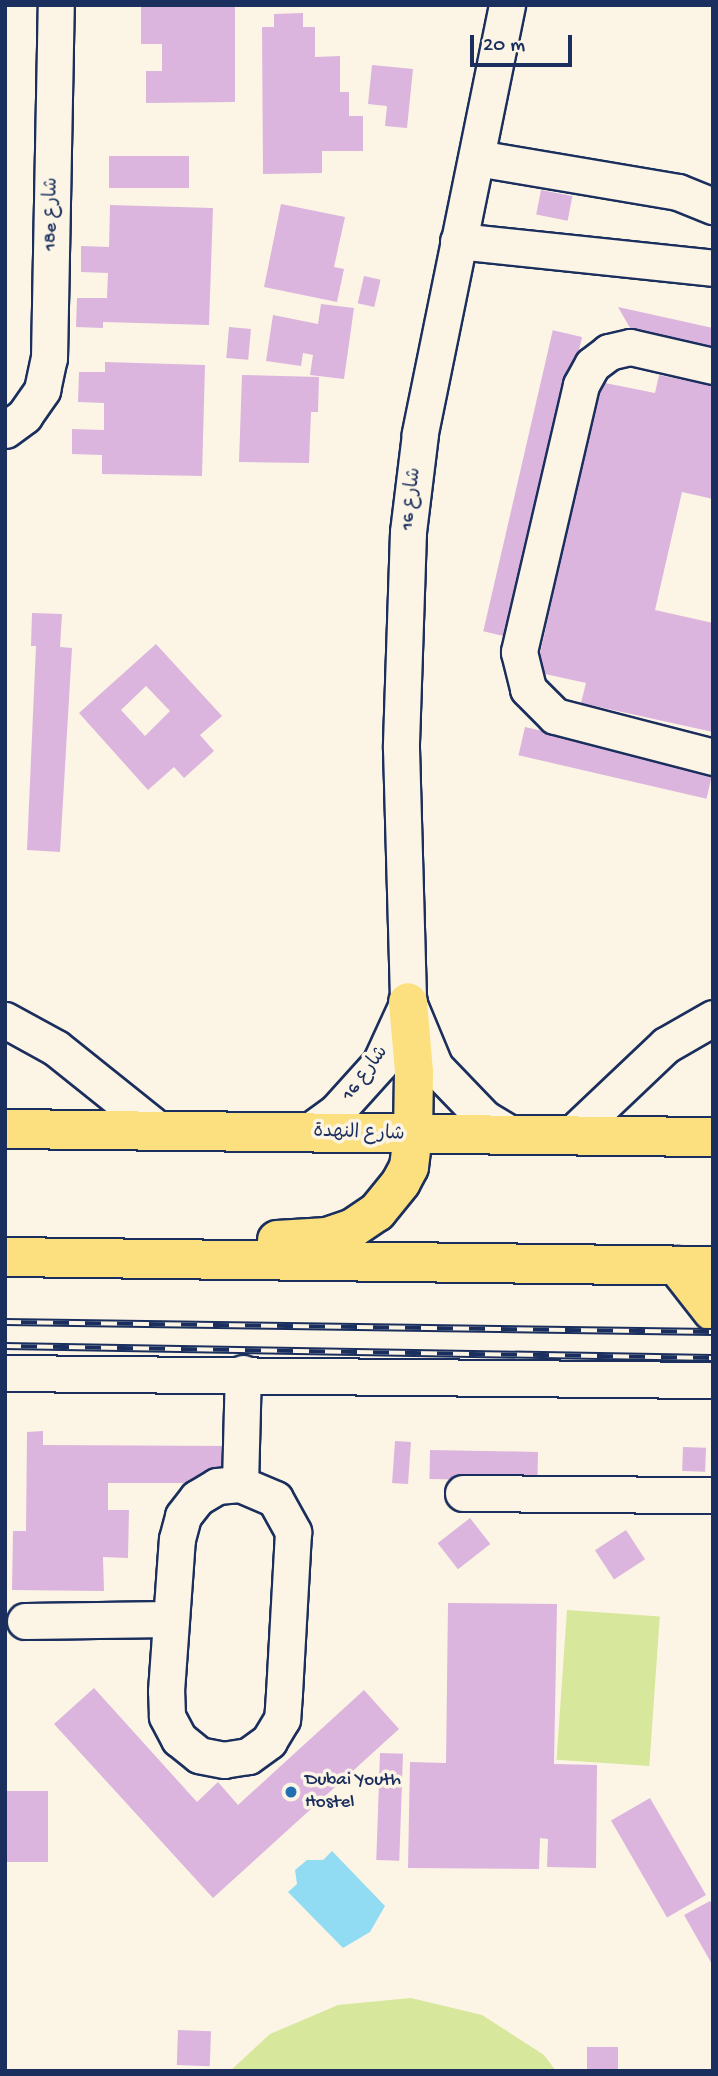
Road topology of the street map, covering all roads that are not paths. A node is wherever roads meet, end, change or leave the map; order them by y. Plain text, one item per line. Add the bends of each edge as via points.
1 (56, 5) edge
2 (507, 5) edge
3 (477, 158) junction
4 (713, 206) edge
5 (458, 241) junction
6 (713, 268) edge
7 (713, 366) edge
8 (15, 423) edge
9 (713, 757) edge
10 (5, 993) edge
11 (408, 1002) junction
12 (713, 1018) edge
13 (17, 1026) edge
14 (5, 1129) edge
15 (161, 1132) junction
16 (307, 1133) junction
17 (571, 1135) junction
18 (413, 1136) junction
19 (514, 1136) junction
20 (713, 1137) edge
21 (5, 1236) edge
22 (5, 1257) edge
23 (695, 1266) edge
24 (713, 1312) edge
25 (5, 1373) edge
26 (243, 1373) junction
27 (710, 1385) edge
28 (240, 1484) junction
29 (463, 1493) dead end
30 (713, 1494) edge
31 (171, 1619) junction
32 (25, 1620) dead end

1 - 8 street, 18e شارع via 49,358 42,390
2 - 3 street, شارع 16
3 - 4 street via 678,192
3 - 5 street, شارع 16
5 - 6 street
5 - 11 street, شارع 16 via 435,349 408,532 401,724
7 - 9 street via 630,347 609,352 592,365 581,385 519,652 528,689 555,716
10 - 13 street
11 - 16 street, شارع 16 via 373,1072 335,1114
11 - 18 main road
11 - 19 street, شارع 16 via 418,1035 442,1076 484,1118
12 - 17 street via 666,1045
13 - 15 street via 83,1068
14 - 15 main road, شارع النهدة
15 - 16 main road, شارع النهدة
16 - 18 main road, شارع النهدة
17 - 19 main road, شارع النهدة
17 - 20 main road, شارع النهدة
18 - 19 main road, شارع النهدة
18 - 21 main road via 409,1167 396,1192 369,1217 327,1237
22 - 23 main road
23 - 24 main road
25 - 26 street
26 - 27 street
26 - 28 street
28 - 31 street via 217,1486 197,1498 183,1516
28 - 31 street via 275,1499 293,1532 282,1719 269,1741 248,1756 223,1760 199,1755 178,1739 167,1716
29 - 30 street
31 - 32 street

